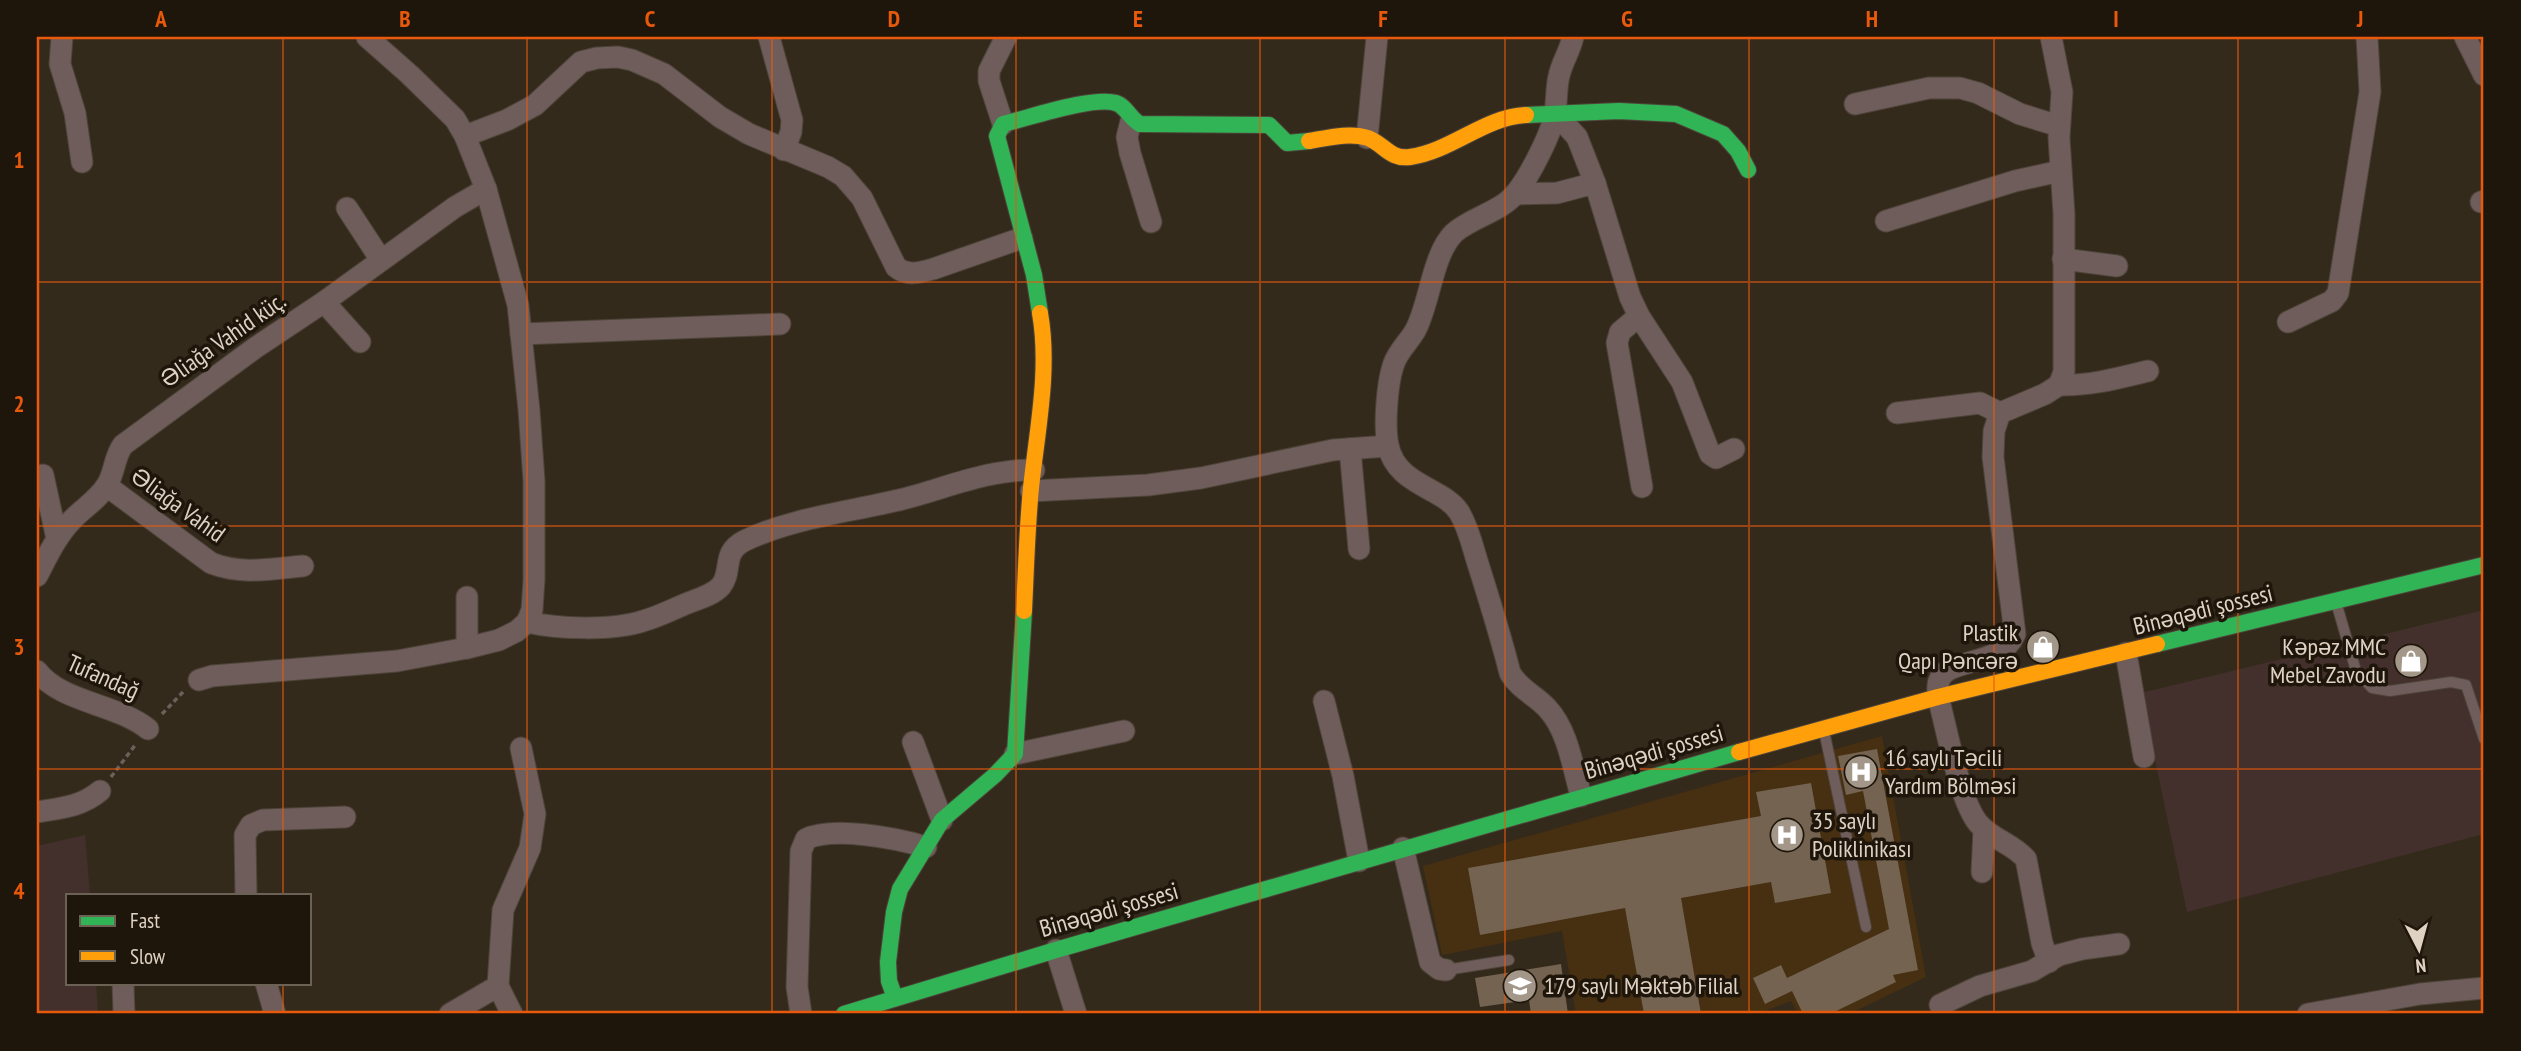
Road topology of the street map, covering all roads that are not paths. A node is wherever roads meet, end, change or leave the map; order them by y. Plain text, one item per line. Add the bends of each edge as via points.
1 (62, 37) edge
2 (367, 37) edge
3 (769, 37) edge
4 (1006, 37) edge
5 (1377, 37) edge
6 (1573, 37) edge
7 (2051, 37) edge
8 (2367, 37) edge
9 (2465, 37) edge
10 (2484, 75) edge
11 (1855, 104) dead end
12 (1555, 113) junction
13 (1131, 121) junction
14 (1003, 124) junction
15 (2059, 125) junction
16 (465, 136) junction
17 (1367, 138) junction
18 (784, 150) junction
19 (82, 162) dead end
20 (1748, 170) dead end
21 (2060, 171) junction
22 (1595, 183) junction
23 (486, 189) junction
24 (1515, 194) junction
25 (347, 208) dead end
26 (1885, 221) dead end
27 (1151, 222) dead end
28 (1022, 238) junction
29 (2063, 259) junction
30 (381, 260) junction
31 (2117, 265) dead end
32 (324, 302) junction
33 (1639, 316) junction
34 (2288, 321) dead end
35 (780, 324) dead end
36 (521, 334) junction
37 (360, 342) dead end
38 (2148, 371) dead end
39 (2059, 386) junction
40 (1897, 413) dead end
41 (2000, 413) junction
42 (1388, 446) junction
43 (1350, 449) junction
44 (1734, 449) dead end
45 (43, 475) dead end
46 (1033, 481) junction
47 (107, 486) junction
48 (1642, 487) dead end
49 (57, 539) junction
50 (1359, 549) dead end
51 (2484, 565) edge
52 (303, 566) dead end
53 (37, 576) edge
54 (467, 597) dead end
55 (2336, 602) junction
56 (527, 622) junction
57 (467, 648) junction
58 (2126, 653) junction
59 (37, 671) edge
60 (199, 680) dead end
61 (1938, 697) junction
62 (1324, 701) dead end
63 (1823, 728) junction
64 (148, 729) dead end
65 (1124, 731) dead end
66 (2484, 739) edge
67 (913, 742) dead end
68 (521, 748) dead end
69 (1015, 754) junction
70 (2144, 757) dead end
71 (100, 791) dead end
72 (1581, 796) junction
73 (37, 812) edge
74 (345, 817) dead end
75 (942, 820) junction
76 (1984, 830) junction
77 (926, 847) junction
78 (1403, 848) junction
79 (1359, 861) junction
80 (1982, 872) dead end
81 (246, 894) edge
82 (1866, 927) dead end
83 (2119, 944) dead end
84 (1056, 950) junction
85 (1509, 960) dead end
86 (2049, 962) junction
87 (1446, 970) joint
88 (123, 984) edge
89 (265, 984) edge
90 (498, 986) junction
91 (2484, 988) edge
92 (895, 998) junction
93 (1940, 1005) dead end
94 (124, 1014) edge
95 (275, 1014) edge
96 (450, 1014) edge
97 (512, 1014) edge
98 (801, 1014) edge
99 (844, 1014) edge
100 (1076, 1014) edge
101 (2308, 1014) edge

1 - 19 street via 60,64 75,113
2 - 16 street via 436,99
3 - 18 street via 792,120
4 - 14 street via 989,71
5 - 17 street
6 - 12 street via 1559,73
7 - 15 street via 2062,92
8 - 34 street via 2370,93 2337,293 2332,301
9 - 10 street
11 - 15 street via 1929,88 1960,89
12 - 17 street via 1494,120 1433,151 1408,157 1386,153
12 - 20 street via 1676,114 1723,134
12 - 22 street via 1577,137
12 - 24 street via 1548,138
13 - 14 street via 1121,104 1112,101
13 - 17 street via 1269,125 1280,140 1291,144
13 - 27 street via 1130,153
14 - 28 street via 996,136
15 - 21 street
16 - 18 street via 535,105 581,62 618,57 664,75 720,117
16 - 23 street
18 - 28 street via 828,167 855,188 903,273 933,269
21 - 26 street
21 - 29 street
22 - 24 street via 1557,193
22 - 33 street
23 - 30 street, Əliağa Vahid küç.
23 - 36 street
24 - 42 street via 1452,235 1434,270 1422,315 1393,366
25 - 30 street
28 - 46 street via 1034,275 1044,355
29 - 31 street
29 - 39 street via 2064,372
30 - 32 street, Əliağa Vahid küç.
32 - 37 street
32 - 47 street, Əliağa Vahid küç. via 123,445
33 - 44 street via 1682,383 1710,454 1716,458
33 - 48 street via 1620,332 1617,343
35 - 36 street
36 - 56 street via 534,481 534,580
38 - 39 street via 2098,383
39 - 41 street
40 - 41 street via 1980,403
41 - 61 street via 1993,457 2015,634 2001,653 1946,671 1939,680
42 - 43 street
42 - 72 street via 1403,471 1459,513 1510,673 1557,721
43 - 46 street via 1148,485
43 - 50 street
45 - 49 street
46 - 56 street via 998,472 788,524 733,550 720,587 642,622 546,627
46 - 69 street
47 - 49 street, Əliağa Vahid küç.
47 - 52 street, Əliağa Vahid via 211,563 249,571
49 - 53 street, Əliağa Vahid küç.
51 - 55 street, Binəqədi şossesi
54 - 57 street
55 - 58 street, Binəqədi şossesi
55 - 66 lane via 2356,671 2372,688 2390,691 2451,682 2466,685
56 - 57 street via 499,640
57 - 60 street via 397,661
58 - 61 street, Binəqədi şossesi
58 - 70 street
59 - 64 street, Tufandağ via 57,689 124,713
61 - 63 street, Binəqədi şossesi
61 - 76 street via 1963,793
62 - 79 street
63 - 72 street, Binəqədi şossesi
63 - 82 lane
65 - 69 street
67 - 75 street
68 - 90 street via 535,814 530,848 503,910
69 - 75 street
71 - 73 street via 88,801
72 - 78 street, Binəqədi şossesi
74 - 81 street via 262,820 251,825 245,835
75 - 77 street
76 - 80 street
76 - 86 street via 2026,859
77 - 92 street via 900,889 894,912 889,981
77 - 98 street via 876,836 817,833 806,839 801,851 797,987
78 - 79 street, Binəqədi şossesi
78 - 87 street via 1430,962
79 - 84 street, Binəqədi şossesi
83 - 86 street via 2082,949
84 - 92 street, Binəqədi şossesi
84 - 100 street
85 - 87 lane
86 - 93 street
88 - 94 street
89 - 95 street
90 - 96 street
90 - 97 street
91 - 101 street
92 - 99 street, Binəqədi şossesi

